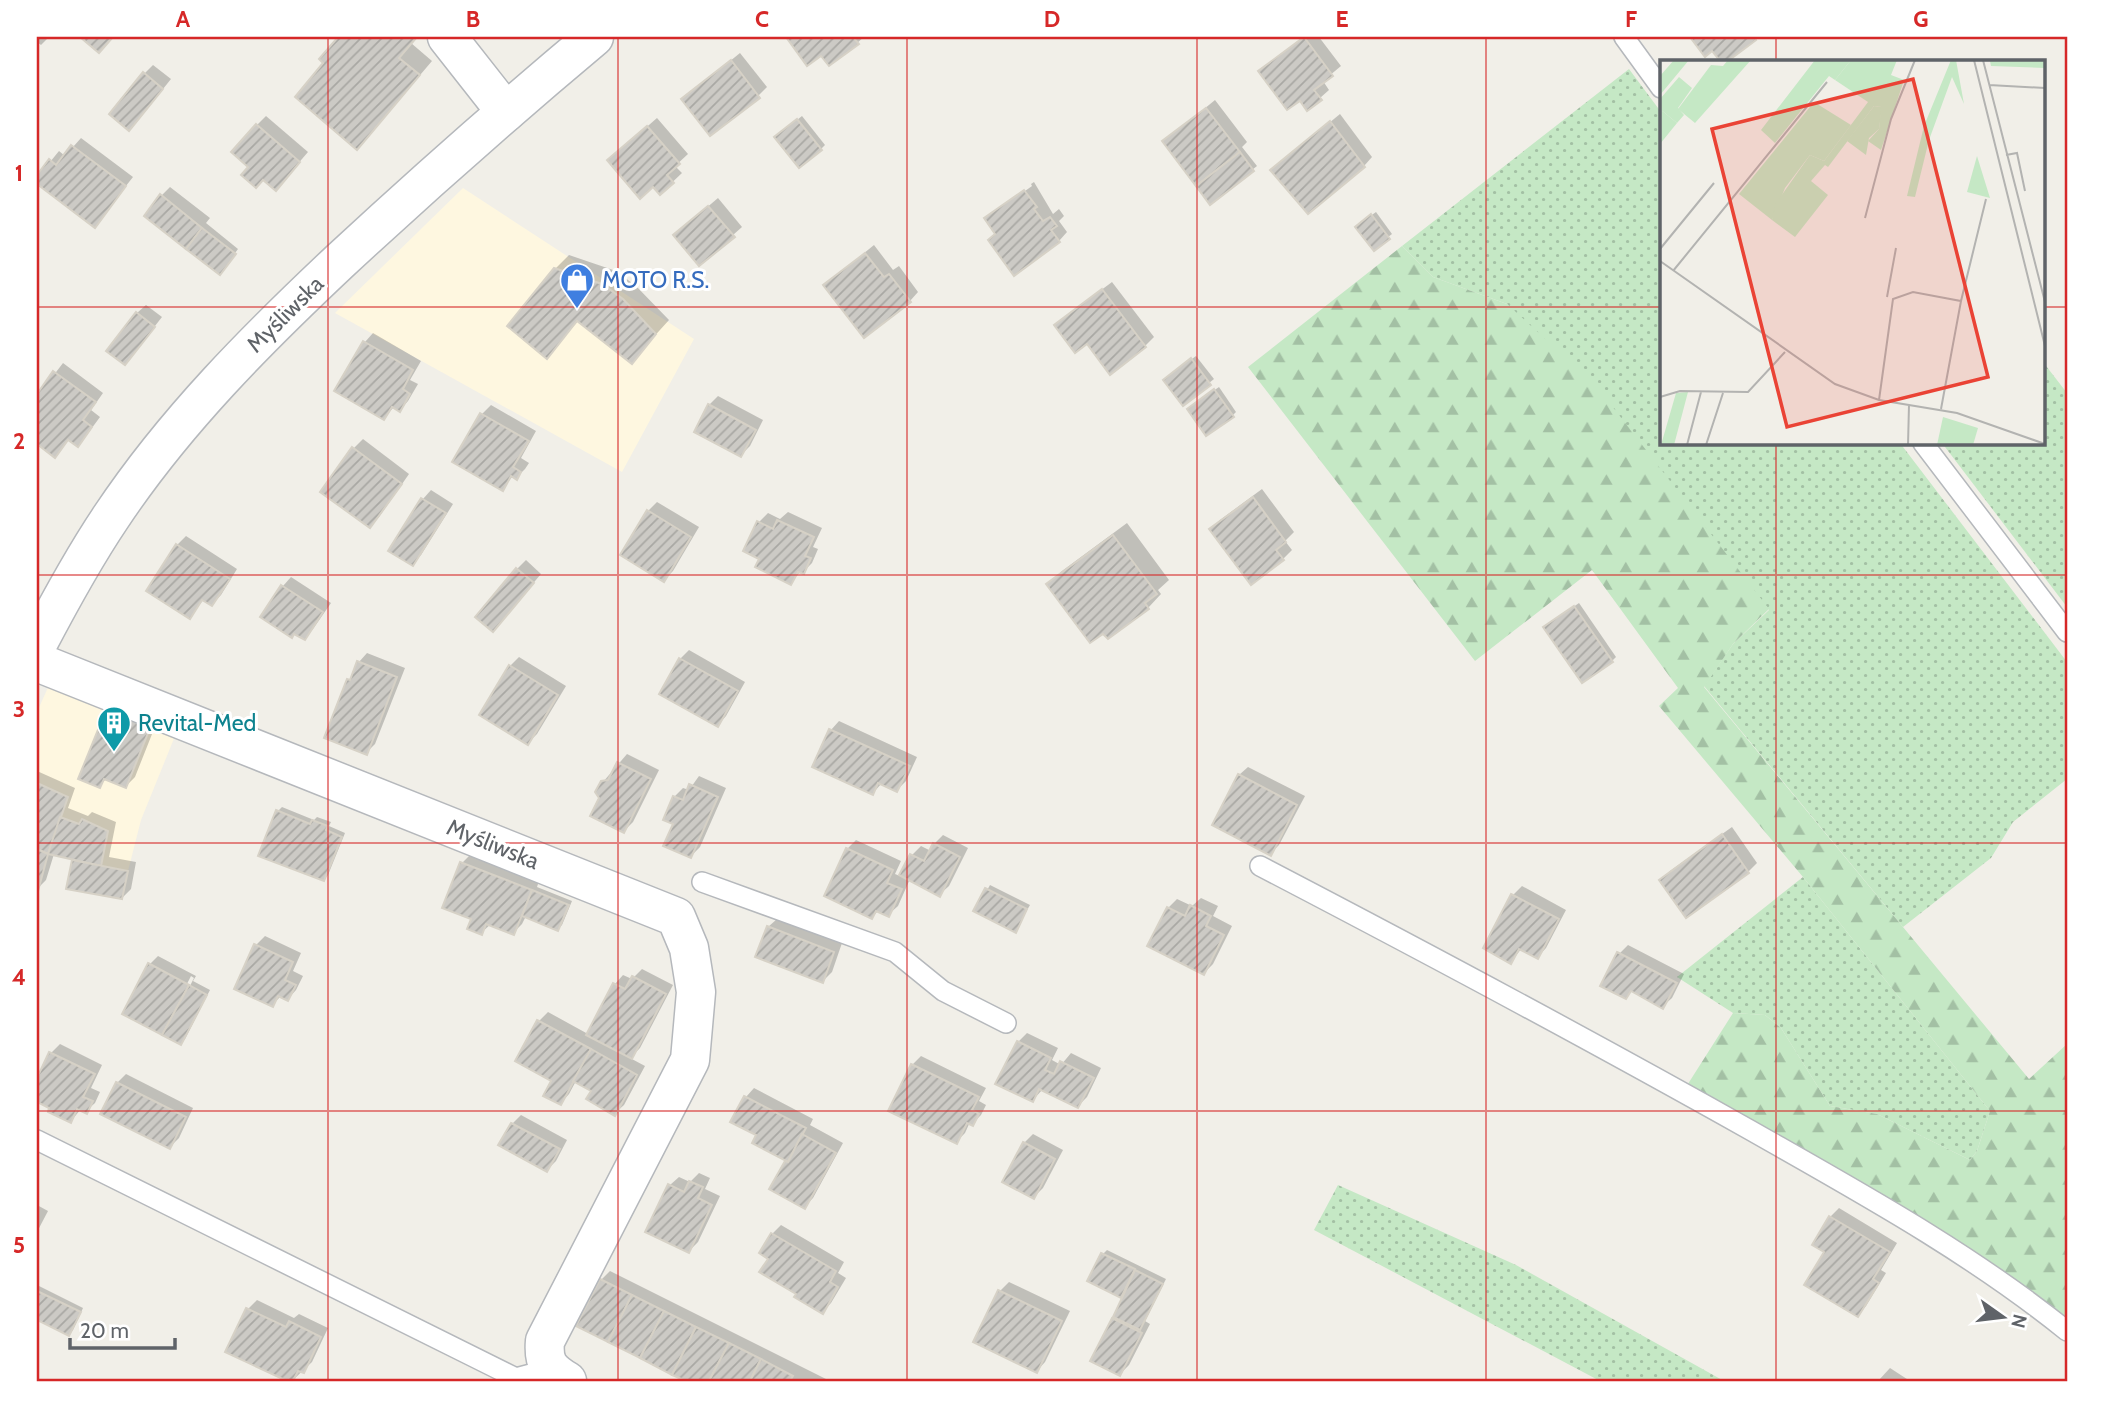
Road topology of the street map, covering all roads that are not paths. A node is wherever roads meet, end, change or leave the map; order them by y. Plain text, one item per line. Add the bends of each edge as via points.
1 (447, 37) edge
2 (594, 37) edge
3 (1624, 37) edge
4 (1660, 87) edge
5 (506, 111) junction
6 (1924, 444) edge
7 (2067, 632) edge
8 (37, 645) edge
9 (37, 663) edge
10 (1260, 866) dead end
11 (702, 882) dead end
12 (1006, 1023) dead end
13 (37, 1140) edge
14 (2067, 1331) edge
15 (558, 1375) edge

1 - 5 street
2 - 5 street, Myśliwska
3 - 4 lane
5 - 8 street, Myśliwska via 298,301 205,395 111,516
6 - 7 lane
9 - 15 street, Myśliwska via 676,917 690,948 696,992 690,1060 545,1341 544,1355
10 - 14 lane via 1454,967 1864,1195 1965,1257
11 - 12 lane via 895,952 943,991
13 - 15 lane via 516,1378

